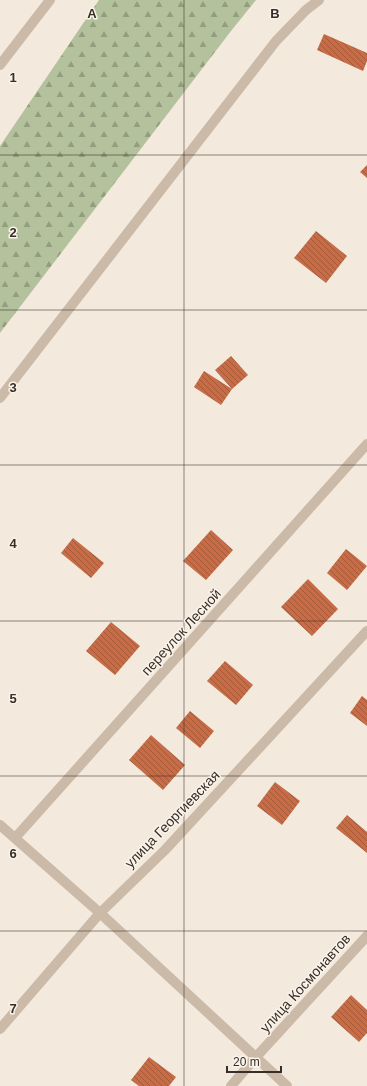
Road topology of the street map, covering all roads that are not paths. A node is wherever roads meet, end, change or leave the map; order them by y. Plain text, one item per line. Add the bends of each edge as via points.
1 (50, 0) edge
2 (319, 0) edge
3 (306, 5) edge
4 (0, 65) edge
5 (0, 398) edge
6 (367, 444) edge
7 (367, 631) edge
8 (0, 825) edge
9 (15, 838) junction
10 (100, 913) junction
11 (367, 936) edge
12 (0, 1029) edge
13 (256, 1057) junction
14 (231, 1086) edge
15 (288, 1086) edge

1 - 4 street
2 - 3 street
3 - 5 street
6 - 9 street, переулок Лесной
7 - 10 street, улица Георгиевская via 165,850
8 - 9 street
9 - 10 street
10 - 12 street, улица Георгиевская
10 - 13 street
11 - 13 street, улица Космонавтов
13 - 14 street, улица Космонавтов
13 - 15 street

